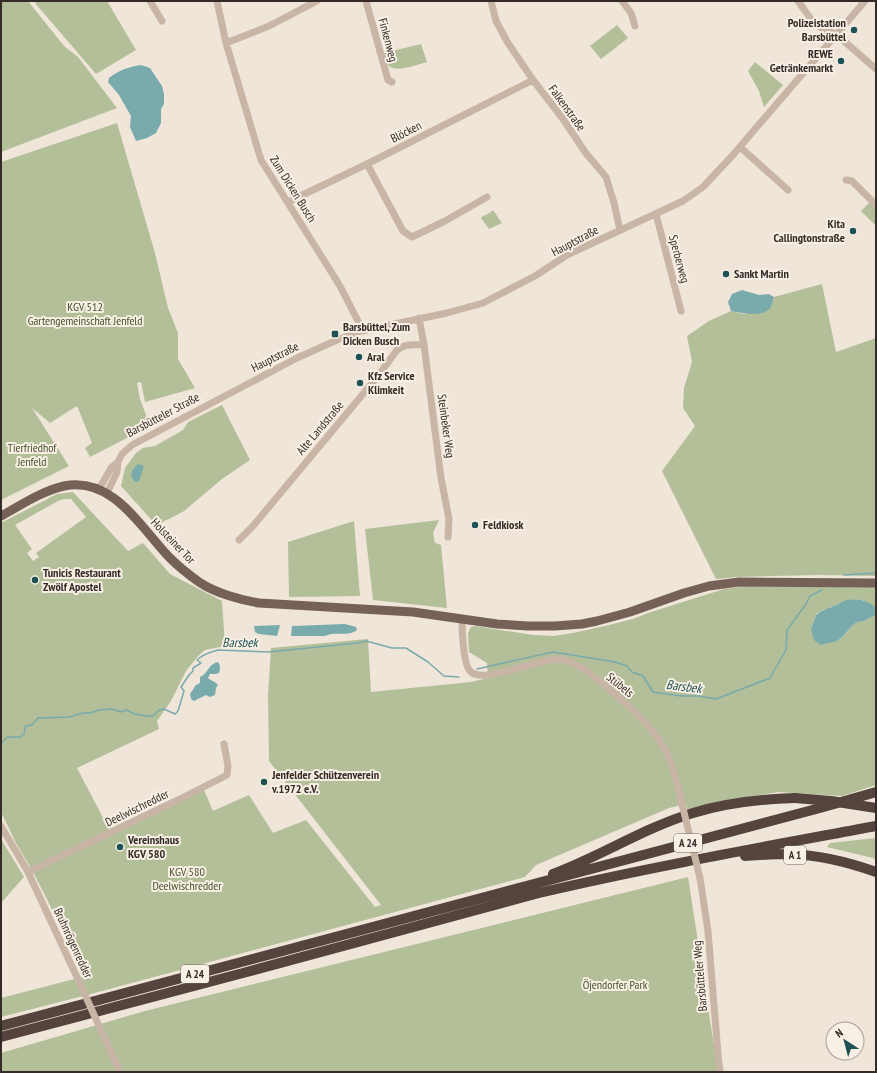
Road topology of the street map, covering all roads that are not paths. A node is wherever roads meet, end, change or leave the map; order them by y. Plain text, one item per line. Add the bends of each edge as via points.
1 (150, 1) edge
2 (217, 1) edge
3 (317, 1) edge
4 (366, 1) edge
5 (491, 1) edge
6 (622, 1) edge
7 (798, 1) edge
8 (865, 1) edge
9 (162, 21) dead end
10 (636, 26) dead end
11 (836, 34) junction
12 (226, 43) junction
13 (876, 69) edge
14 (533, 80) junction
15 (392, 82) dead end
16 (740, 147) junction
17 (367, 164) junction
18 (846, 180) dead end
19 (788, 190) dead end
20 (488, 197) dead end
21 (288, 202) junction
22 (876, 205) edge
23 (656, 214) junction
24 (620, 230) junction
25 (682, 310) dead end
26 (419, 318) junction
27 (361, 331) junction
28 (424, 345) junction
29 (226, 395) joint
30 (118, 462) junction
31 (99, 489) junction
32 (107, 494) junction
33 (1, 516) edge
34 (448, 537) dead end
35 (239, 540) dead end
36 (876, 582) edge
37 (462, 619) junction
38 (224, 744) dead end
39 (876, 792) edge
40 (876, 808) edge
41 (1, 826) edge
42 (876, 826) edge
43 (711, 857) junction
44 (28, 872) junction
45 (876, 872) edge
46 (700, 878) joint
47 (500, 893) junction
48 (1, 1026) edge
49 (1, 1037) edge
50 (120, 1072) edge
51 (720, 1072) edge

1 - 9 street
2 - 12 street, Zum Dicken Busch
3 - 12 street via 270,26
4 - 15 street, Finkenweg via 388,80
5 - 14 street, Falkenstraße via 496,21
6 - 10 street
7 - 11 street via 813,22
8 - 11 street, Hauptstraße
11 - 13 street
11 - 16 street, Hauptstraße
12 - 21 street, Zum Dicken Busch via 261,160
14 - 17 street, Blöcken
14 - 24 street, Falkenstraße via 606,177
16 - 19 street
16 - 23 street, Hauptstraße via 698,191
17 - 20 street via 403,231 412,237
17 - 21 street, Blöcken
18 - 22 street via 852,181
21 - 27 street, Zum Dicken Busch via 340,286 360,324
23 - 24 street, Hauptstraße
23 - 25 street, Sperberweg
24 - 26 street, Hauptstraße via 567,255 535,276 483,303
26 - 27 street, Hauptstraße
26 - 28 street, Steinbeker Weg
27 - 29 street, Hauptstraße via 297,358
28 - 34 street, Steinbeker Weg via 441,478 449,519
28 - 35 street, Alte Landstraße via 406,344 397,350 378,376
29 - 30 street, Barsbütteler Straße via 132,445
30 - 31 street, Barsbütteler Straße via 111,468
30 - 32 street, Barsbütteler Straße via 117,472
31 - 32 main road
31 - 33 main road via 78,485 55,488
32 - 37 main road, Holsteiner Tor via 127,510 170,558 201,583 228,595 259,603 413,612
36 - 37 main road, Holsteiner Tor via 738,582 709,586 630,612 582,624 516,625
37 - 46 street, Stübels, bridge via 467,665 471,672 479,676 489,675 560,659 575,664 594,678 629,706 649,727 668,756
38 - 44 street, Deelwischredder via 227,775
39 - 47 highway, A 24
40 - 47 highway, A 24, bridge via 795,798 725,804 693,813 576,864
41 - 44 street, Bruhnrögenredder
42 - 43 highway, A 24
43 - 45 highway, A 1 via 788,854 812,856 841,861
43 - 49 highway, A 24 via 539,893
44 - 50 street, Bruhnrögenredder, bridge
46 - 51 street, Barsbütteler Weg via 708,931
47 - 48 highway, A 24

